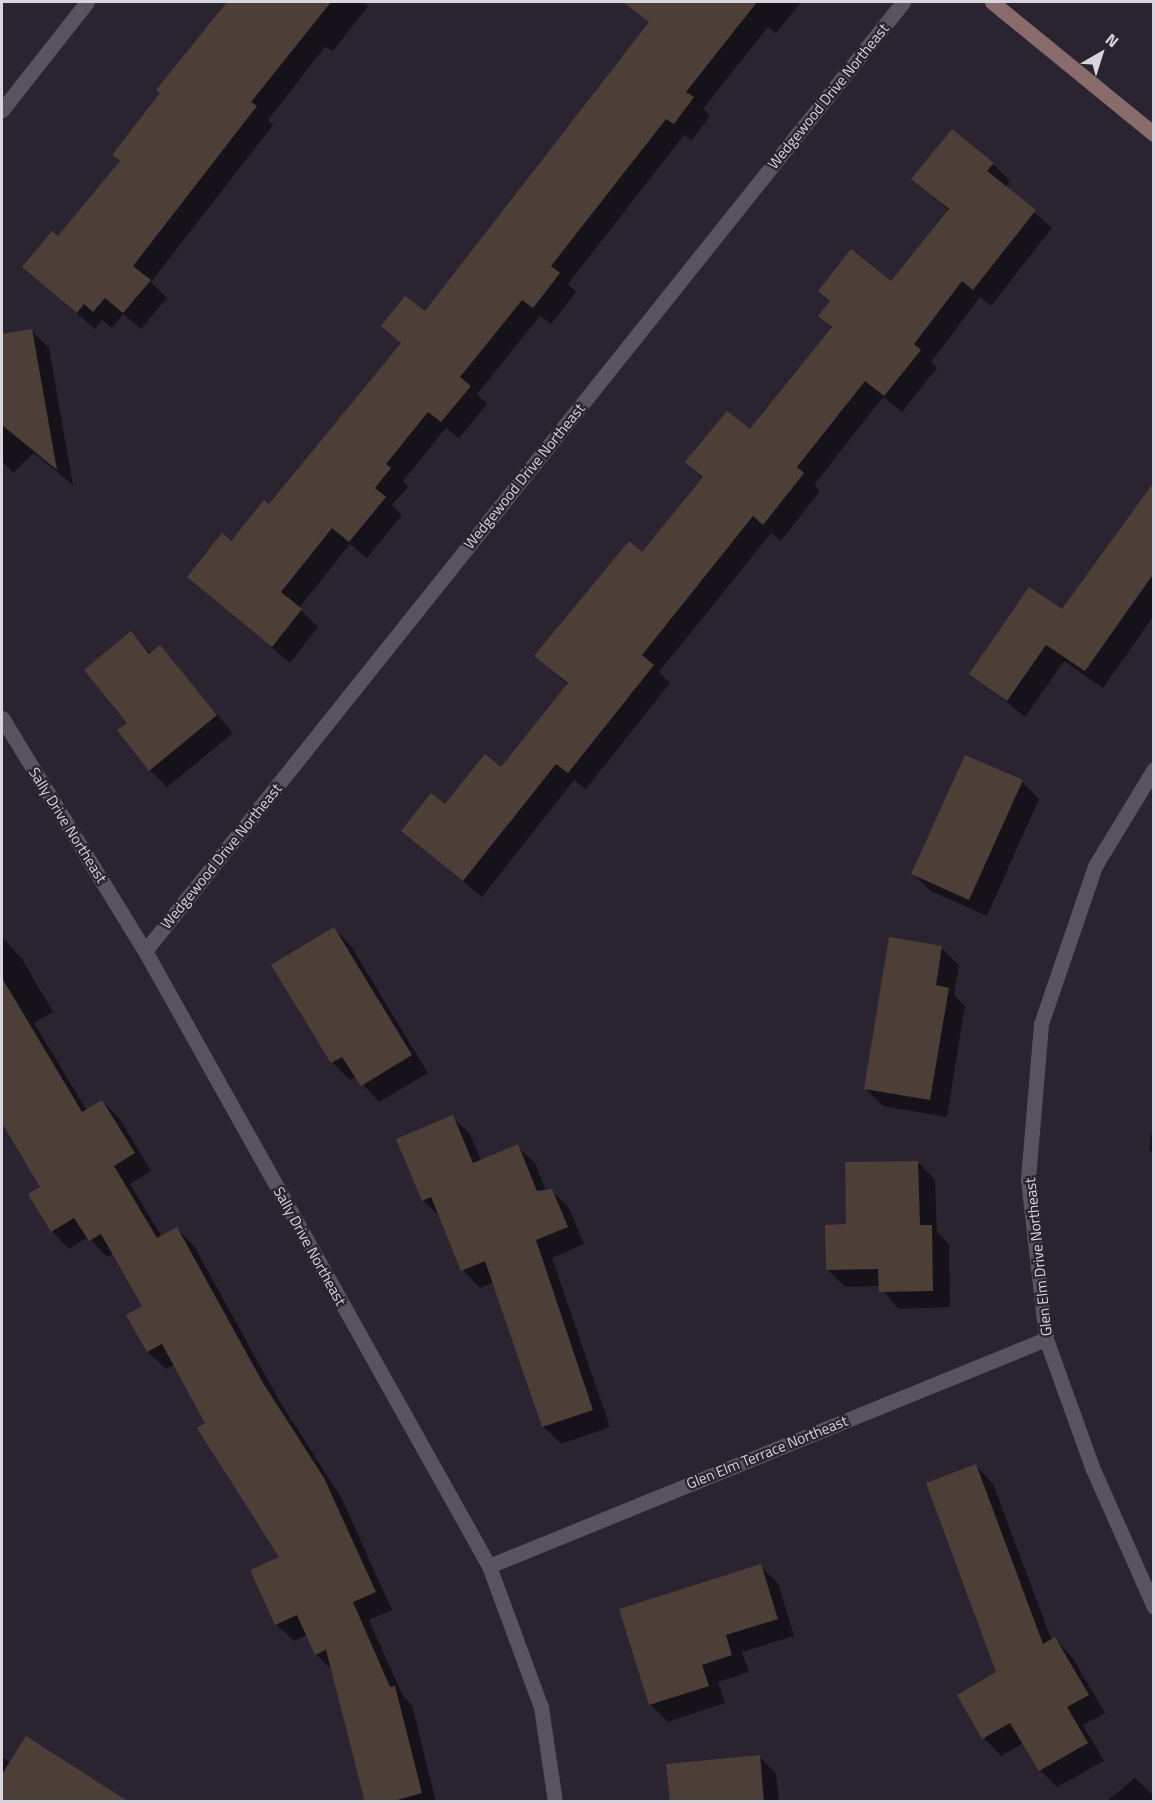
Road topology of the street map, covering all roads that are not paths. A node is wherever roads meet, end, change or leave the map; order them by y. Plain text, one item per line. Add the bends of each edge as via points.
1 (87, 2) edge
2 (903, 2) edge
3 (992, 2) edge
4 (2, 110) edge
5 (1154, 134) edge
6 (2, 718) edge
7 (1154, 769) edge
8 (145, 951) junction
9 (1046, 1339) junction
10 (489, 1566) junction
11 (1154, 1607) edge
12 (555, 1802) edge

1 - 4 street
2 - 8 street, Wedgewood Drive Northeast
3 - 5 main road
6 - 8 street, Sally Drive Northeast
7 - 9 street, Glen Elm Drive Northeast via 1095,866 1041,1024 1028,1180
8 - 10 street, Sally Drive Northeast
9 - 10 street, Glen Elm Terrace Northeast
9 - 11 street, Glen Elm Drive Northeast via 1092,1467
10 - 12 street, Sally Drive Northeast via 541,1707

